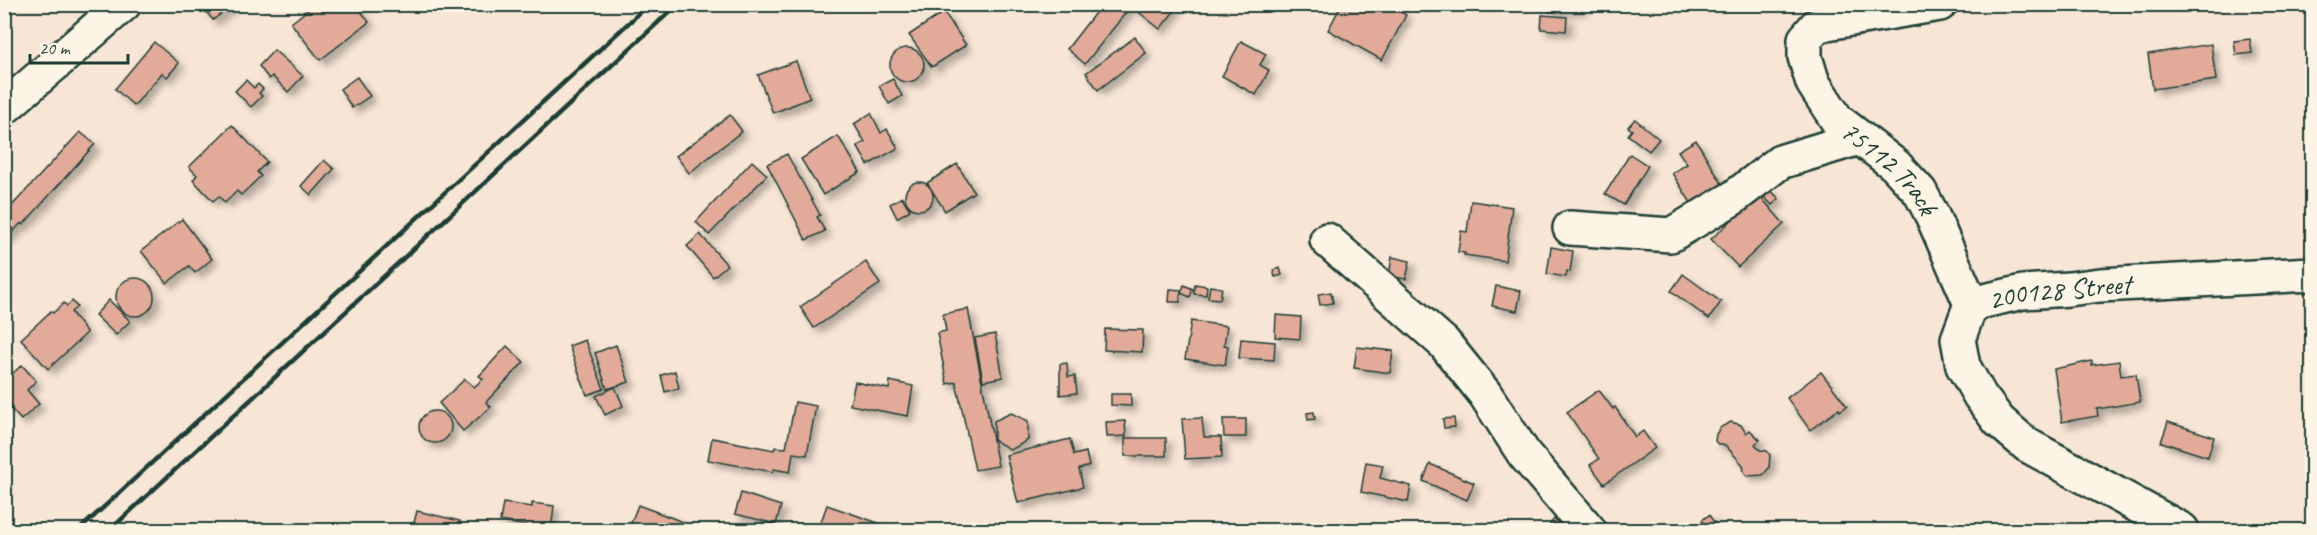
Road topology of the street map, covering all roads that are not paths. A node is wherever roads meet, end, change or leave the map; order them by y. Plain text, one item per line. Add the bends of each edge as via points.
1 (124, 4) edge
2 (1940, 4) edge
3 (4, 108) edge
4 (1858, 138) junction
5 (1570, 228) dead end
6 (1327, 240) dead end
7 (2313, 274) edge
8 (1971, 304) junction
9 (1589, 531) edge
10 (2182, 531) edge

1 - 3 street
2 - 4 street, 75112 Track via 1827,23 1812,30 1806,39 1805,57 1813,83 1837,120
4 - 5 street via 1780,162 1733,198 1671,235
4 - 8 street, 75112 Track via 1895,165 1920,192
6 - 9 street via 1444,343 1485,394 1524,454
7 - 8 street, 200128 Street via 2023,291
8 - 10 street, 200128 Street via 1958,339 1963,366 1999,421 2027,445

